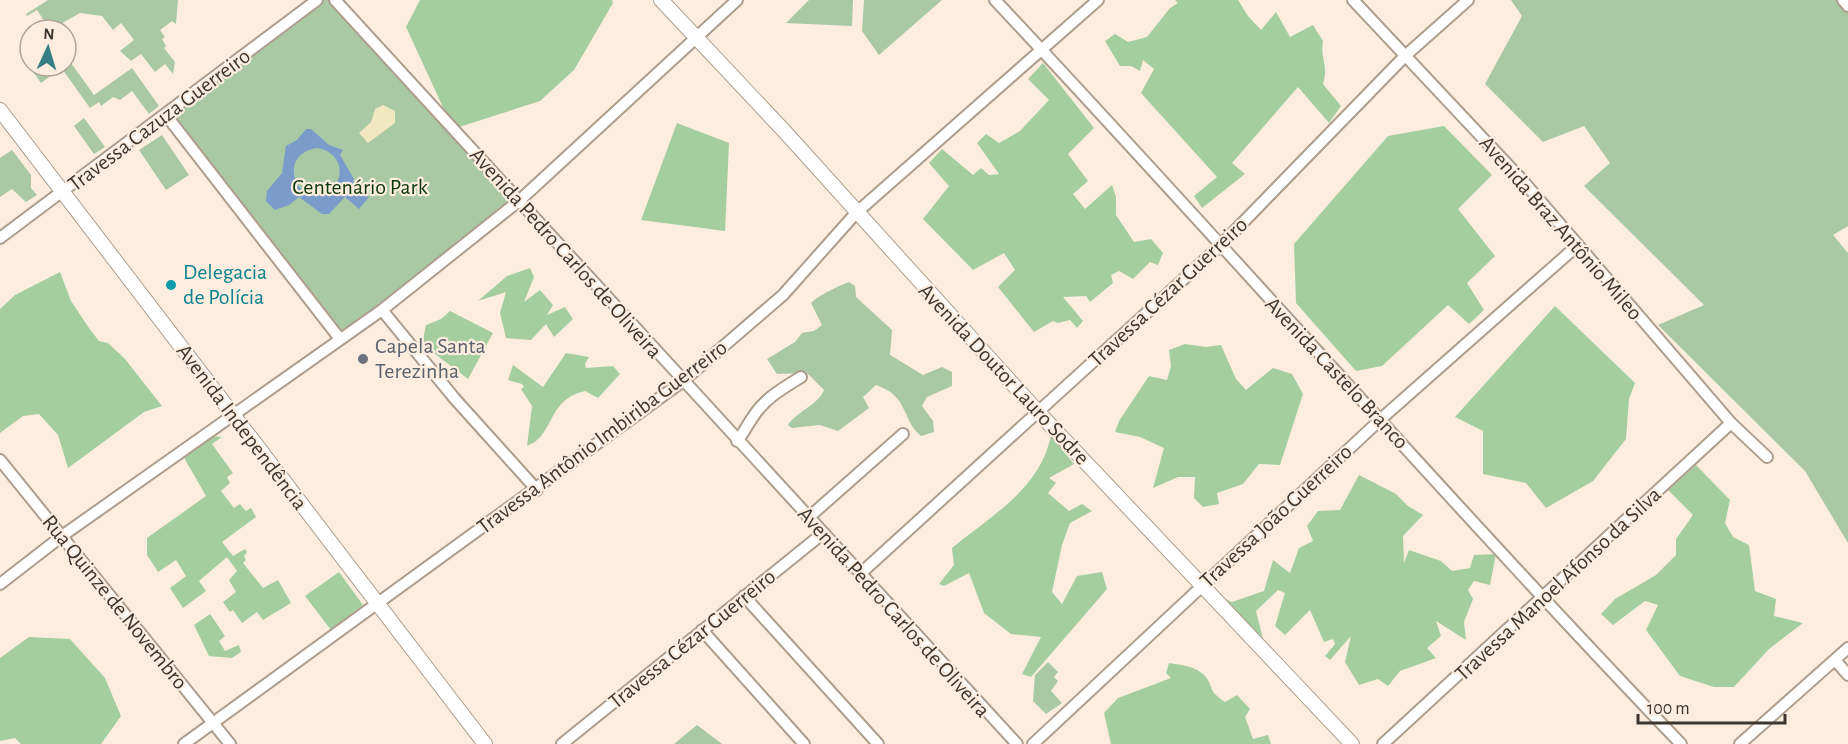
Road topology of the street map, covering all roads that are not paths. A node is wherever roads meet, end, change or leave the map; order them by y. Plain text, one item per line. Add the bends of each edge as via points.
1 (317, 0) edge
2 (335, 0) edge
3 (661, 0) edge
4 (736, 0) edge
5 (995, 0) edge
6 (1098, 0) edge
7 (1353, 0) edge
8 (1468, 0) edge
9 (1843, 0) edge
10 (1848, 6) edge
11 (695, 37) junction
12 (1042, 51) junction
13 (1405, 56) junction
14 (0, 110) edge
15 (166, 114) junction
16 (62, 192) junction
17 (520, 200) junction
18 (856, 213) junction
19 (0, 238) edge
20 (1578, 245) junction
21 (1220, 246) junction
22 (382, 310) junction
23 (340, 339) junction
24 (801, 377) dead end
25 (683, 381) junction
26 (1038, 412) junction
27 (234, 415) junction
28 (1381, 419) junction
29 (1731, 423) junction
30 (903, 434) dead end
31 (737, 441) junction
32 (1767, 457) dead end
33 (0, 460) edge
34 (537, 490) junction
35 (808, 518) junction
36 (822, 534) junction
37 (62, 536) junction
38 (860, 574) junction
39 (0, 584) edge
40 (1201, 585) junction
41 (744, 596) junction
42 (1542, 599) junction
43 (376, 605) junction
44 (702, 630) junction
45 (1848, 648) edge
46 (1835, 660) junction
47 (1848, 675) edge
48 (212, 722) junction
49 (184, 744) edge
50 (230, 744) edge
51 (485, 744) edge
52 (561, 744) edge
53 (804, 744) edge
54 (878, 744) edge
55 (1017, 744) edge
56 (1033, 744) edge
57 (1352, 744) edge
58 (1383, 744) edge
59 (1682, 744) edge
60 (1740, 744) edge

1 - 15 street, Travessa Cazuza Guerreiro
2 - 17 street, Avenida Pedro Carlos de Oliveira
3 - 11 street, Avenida Doutor Lauro Sodre
4 - 11 street
5 - 12 street, Avenida Castelo Branco
6 - 12 street, Travessa Antônio Imbiriba Guerreiro
7 - 13 street, Avenida Braz Antônio Mileo
8 - 13 street, Travessa Cézar Guerreiro
9 - 10 street
11 - 17 street
11 - 18 street, Avenida Doutor Lauro Sodre
12 - 18 street, Travessa Antônio Imbiriba Guerreiro
12 - 21 street, Avenida Castelo Branco
13 - 20 street, Avenida Braz Antônio Mileo
13 - 21 street, Travessa Cézar Guerreiro
14 - 16 street, Avenida Independência
15 - 16 street, Travessa Cazuza Guerreiro
15 - 23 street
16 - 19 street, Travessa Cazuza Guerreiro
16 - 27 street, Avenida Independência
17 - 22 street
17 - 25 street, Avenida Pedro Carlos de Oliveira
18 - 25 street, Travessa Antônio Imbiriba Guerreiro via 783,295
18 - 26 street, Avenida Doutor Lauro Sodre
20 - 28 street, Travessa João Guerreiro
20 - 29 street, Avenida Braz Antônio Mileo
21 - 26 street, Travessa Cézar Guerreiro
21 - 28 street, Avenida Castelo Branco
22 - 23 street
22 - 34 street
23 - 27 street
24 - 31 street via 771,395
25 - 31 street, Avenida Pedro Carlos de Oliveira
25 - 34 street, Travessa Antônio Imbiriba Guerreiro
26 - 38 street, Travessa Cézar Guerreiro
26 - 40 street, Avenida Doutor Lauro Sodre
27 - 37 street
27 - 43 street, Avenida Independência
28 - 40 street, Travessa João Guerreiro
28 - 42 street, Avenida Castelo Branco
29 - 32 street, Avenida Braz Antônio Mileo
29 - 42 street, Travessa Manoel Afonso da Silva
30 - 35 street
31 - 35 street, Avenida Pedro Carlos de Oliveira
33 - 37 street, Rua Quinze de Novembro
34 - 43 street, Travessa Antônio Imbiriba Guerreiro
35 - 36 street, Avenida Pedro Carlos de Oliveira
36 - 38 street, Avenida Pedro Carlos de Oliveira
36 - 41 street, Travessa Cézar Guerreiro
37 - 39 street
37 - 48 street, Rua Quinze de Novembro
38 - 55 street, Avenida Pedro Carlos de Oliveira
40 - 56 street, Travessa João Guerreiro
40 - 57 street, Avenida Doutor Lauro Sodre
41 - 44 street, Travessa Cézar Guerreiro
41 - 54 street
42 - 58 street, Travessa Manoel Afonso da Silva
42 - 59 street, Avenida Castelo Branco
43 - 48 street, Travessa Antônio Imbiriba Guerreiro
43 - 51 street, Avenida Independência
44 - 52 street, Travessa Cézar Guerreiro
44 - 53 street
45 - 46 street
46 - 47 street
46 - 60 street
48 - 49 street, Travessa Antônio Imbiriba Guerreiro
48 - 50 street, Rua Quinze de Novembro

